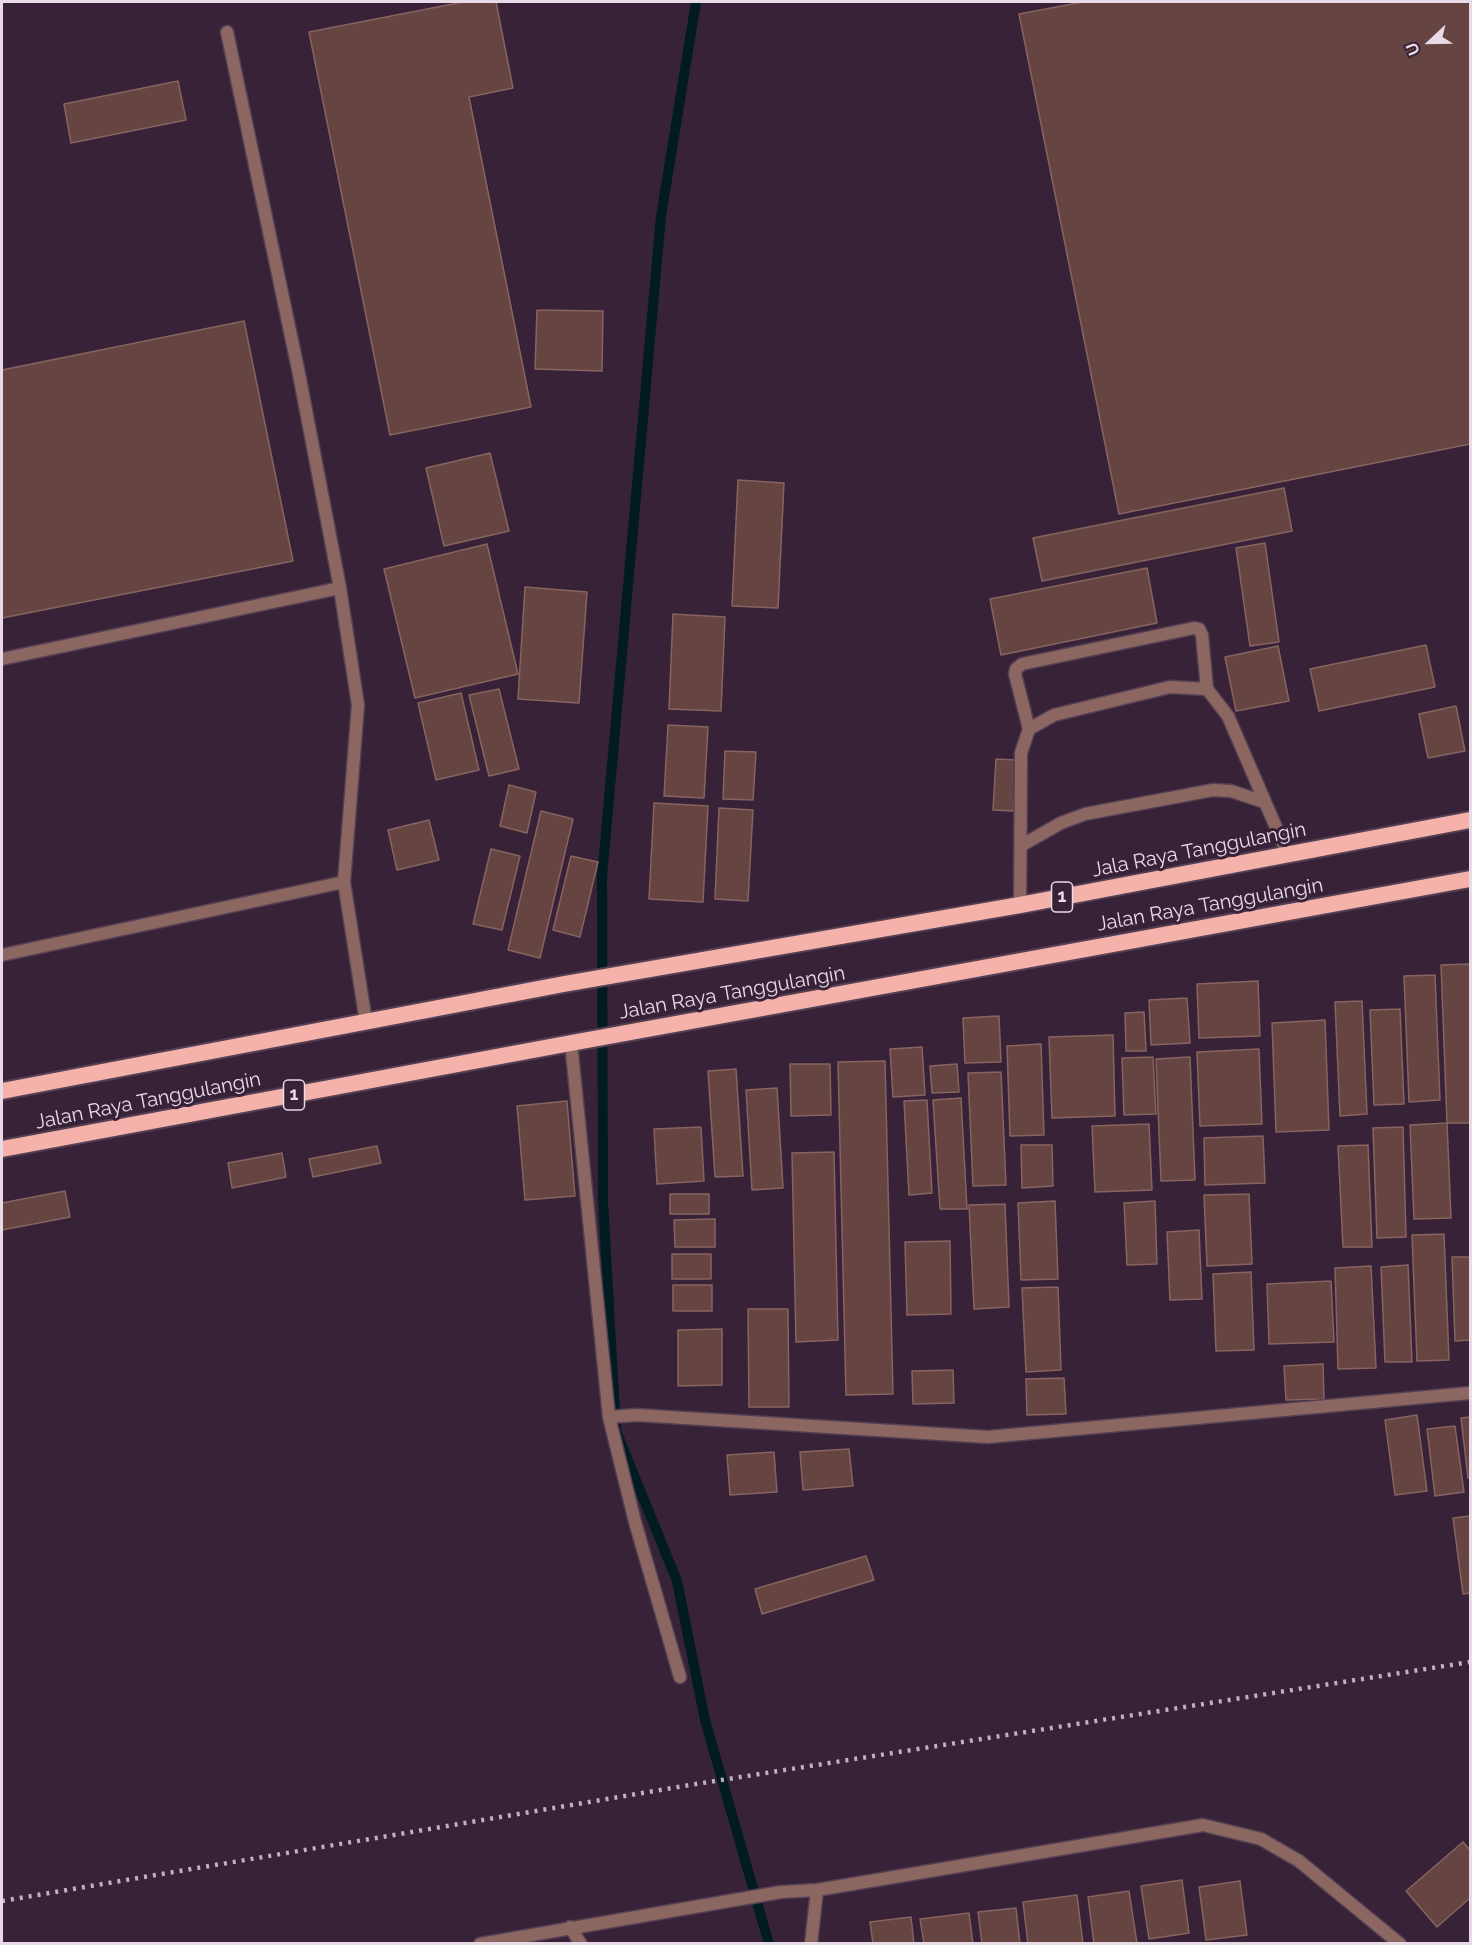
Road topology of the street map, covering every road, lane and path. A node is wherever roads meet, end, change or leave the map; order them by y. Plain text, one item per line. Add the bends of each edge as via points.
1 (227, 32) dead end
2 (340, 588) junction
3 (2, 659) edge
4 (1207, 689) junction
5 (1029, 729) junction
6 (1264, 802) junction
7 (1470, 820) edge
8 (1022, 845) junction
9 (1288, 855) junction
10 (1470, 879) edge
11 (344, 882) junction
12 (1020, 905) junction
13 (2, 955) edge
14 (564, 984) joint
15 (366, 1022) junction
16 (579, 1042) junction
17 (2, 1091) edge
18 (2, 1149) edge
19 (1470, 1393) edge
20 (612, 1416) junction
21 (680, 1677) dead end
22 (817, 1890) junction
23 (570, 1927) junction
24 (502, 1942) edge
25 (480, 1944) edge
26 (581, 1944) edge
27 (811, 1944) edge
28 (1400, 1944) edge

1 - 2 street
2 - 3 street
2 - 11 street via 358,705
4 - 5 street via 1170,687 1054,715
4 - 5 street via 1202,634 1194,628 1022,664 1015,675
4 - 6 street via 1228,716
5 - 8 street via 1022,753
6 - 8 street via 1231,791 1213,790 1086,814 1061,822
6 - 9 street
7 - 9 highway, Jala Raya Tanggulangin / 1
8 - 12 street
9 - 12 highway, Jala Raya Tanggulangin / 1
10 - 16 highway, Jalan Raya Tanggulangin / 1
11 - 13 street
11 - 15 street
12 - 14 highway, Jala Raya Tanggulangin / 1
14 - 15 highway, Jalan Raya Tanggulangin / 1
15 - 17 highway, Jalan Raya Tanggulangin / 1
16 - 18 highway, Jalan Raya Tanggulangin / 1
16 - 20 street
19 - 20 street via 988,1437
20 - 21 street via 635,1522
22 - 23 street via 781,1892
22 - 27 street
22 - 28 street via 1203,1825 1261,1839 1299,1861
23 - 24 street
23 - 26 street
24 - 25 street

